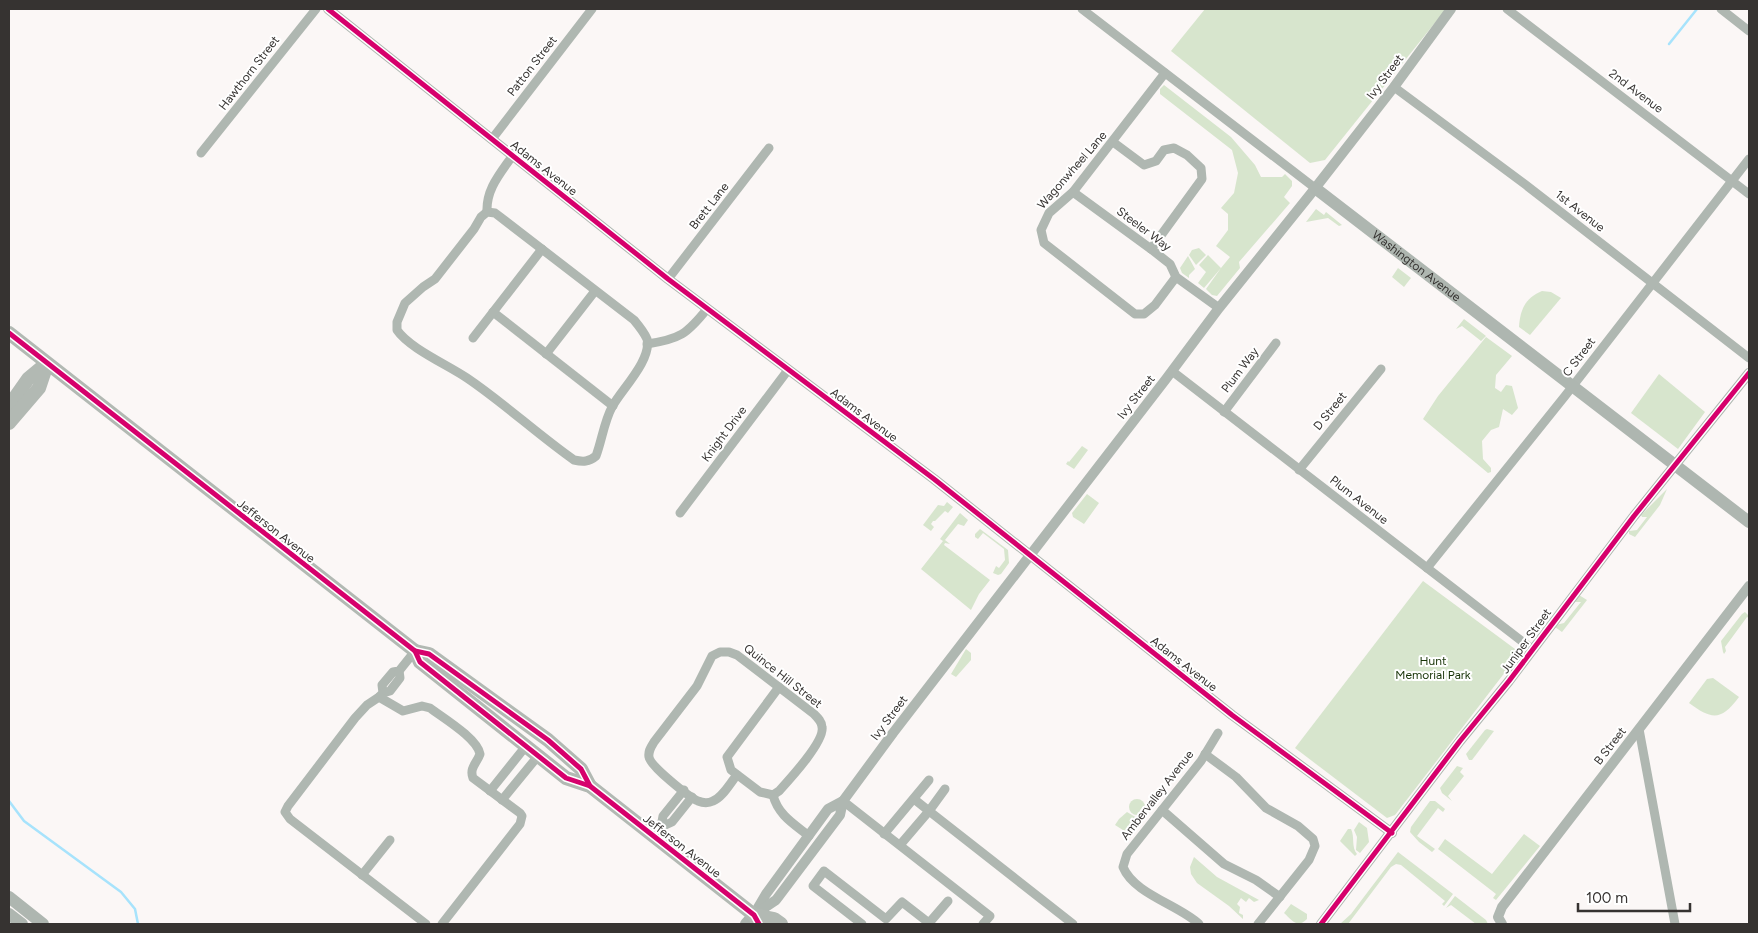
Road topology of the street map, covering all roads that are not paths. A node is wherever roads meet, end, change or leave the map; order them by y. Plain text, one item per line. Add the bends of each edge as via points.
1 (316, 9) edge
2 (328, 9) edge
3 (592, 9) edge
4 (1082, 9) edge
5 (1451, 9) edge
6 (1507, 9) edge
7 (1721, 9) edge
8 (1749, 31) edge
9 (1165, 73) junction
10 (1394, 87) junction
11 (492, 139) junction
12 (1113, 142) junction
13 (769, 148) dead end
14 (202, 154) dead end
15 (513, 156) junction
16 (1749, 159) edge
17 (1732, 181) junction
18 (1315, 188) junction
19 (1073, 192) junction
20 (1749, 194) edge
21 (487, 212) junction
22 (1150, 248) junction
23 (542, 249) junction
24 (1176, 277) junction
25 (668, 279) junction
26 (1653, 283) junction
27 (595, 291) junction
28 (1218, 308) junction
29 (707, 309) junction
30 (493, 312) junction
31 (9, 334) edge
32 (474, 338) dead end
33 (1276, 343) dead end
34 (647, 344) junction
35 (546, 354) junction
36 (1749, 358) edge
37 (47, 364) junction
38 (1380, 369) dead end
39 (788, 370) junction
40 (1172, 371) junction
41 (1749, 373) edge
42 (1572, 386) junction
43 (9, 406) edge
44 (613, 406) junction
45 (1224, 412) junction
46 (9, 423) edge
47 (1676, 465) junction
48 (1299, 470) junction
49 (680, 513) dead end
50 (1749, 522) edge
51 (1030, 555) junction
52 (1426, 568) junction
53 (1749, 586) edge
54 (1532, 649) junction
55 (414, 651) junction
56 (780, 688) junction
57 (381, 695) junction
58 (499, 725) junction
59 (1638, 729) junction
60 (1218, 733) dead end
61 (548, 740) junction
62 (526, 746) junction
63 (1205, 754) junction
64 (538, 756) junction
65 (503, 775) junction
66 (736, 775) junction
67 (929, 780) dead end
68 (514, 784) junction
69 (590, 786) junction
70 (945, 789) dead end
71 (684, 790) junction
72 (490, 791) junction
73 (773, 795) junction
74 (692, 797) junction
75 (914, 799) junction
76 (502, 800) junction
77 (843, 801) junction
78 (1162, 810) junction
79 (928, 811) junction
80 (658, 832) junction
81 (884, 834) junction
82 (1392, 834) junction
83 (809, 836) junction
84 (390, 840) dead end
85 (900, 846) junction
86 (362, 875) junction
87 (9, 897) edge
88 (1280, 897) junction
89 (948, 901) dead end
90 (9, 914) edge
91 (753, 921) edge
92 (1263, 923) edge
93 (22, 924) edge
94 (43, 924) edge
95 (426, 924) edge
96 (442, 924) edge
97 (781, 924) edge
98 (862, 924) edge
99 (930, 924) edge
100 (983, 924) edge
101 (1074, 924) edge
102 (1199, 924) edge
103 (1321, 924) edge
104 (1502, 924) edge
105 (1675, 924) edge

1 - 14 street, Hawthorn Street
2 - 11 street, Adams Avenue
3 - 11 street, Patton Street
4 - 9 street, Washington Avenue
5 - 10 street, Ivy Street
6 - 17 street, 2nd Avenue
7 - 8 street
9 - 12 street, Wagonwheel Lane
9 - 18 street, Washington Avenue
10 - 18 street, Ivy Street
10 - 26 street, 1st Avenue
11 - 15 street, Adams Avenue
12 - 19 street, Wagonwheel Lane
12 - 22 street via 1144,165 1156,161 1164,150 1174,148 1201,168 1202,179
13 - 25 street, Brett Lane
15 - 21 street via 493,183 487,197
15 - 25 street, Adams Avenue
16 - 17 street, C Street
17 - 20 street, 2nd Avenue
17 - 26 street, C Street
18 - 28 street, Ivy Street
18 - 42 main road, Washington Avenue
19 - 22 street, Steeler Way
19 - 24 street, Wagonwheel Lane via 1049,213 1041,230 1044,243 1135,314 1144,314
21 - 23 street via 495,213
21 - 44 street via 435,278 405,303 397,330 409,342 482,389 574,460 590,461 596,456
22 - 24 street, Steeler Way via 1170,264
23 - 27 street
23 - 30 street
24 - 28 street, Steeler Way
25 - 29 street, Adams Avenue
26 - 36 street, 1st Avenue
26 - 42 street, C Street
27 - 34 street via 634,320
27 - 35 street
28 - 40 street, Ivy Street
29 - 34 street via 682,335
29 - 39 street, Adams Avenue
30 - 32 street
30 - 35 street
31 - 37 main road, Jefferson Avenue
33 - 45 street, Plum Way
34 - 44 street via 643,361
35 - 44 street
37 - 43 main road via 28,379
37 - 46 main road via 39,388
37 - 55 main road, Jefferson Avenue
38 - 48 street, D Street
39 - 49 street, Knight Drive
39 - 51 street, Adams Avenue
40 - 45 street, Plum Avenue
40 - 51 street, Ivy Street
41 - 47 street, Juniper Street
42 - 47 main road, Washington Avenue
42 - 52 street, C Street
45 - 48 street, Plum Avenue
47 - 50 main road, Washington Avenue
47 - 54 street, Juniper Street
48 - 52 street, Plum Avenue
51 - 77 street, Ivy Street
51 - 82 street, Adams Avenue via 1232,715
52 - 54 street, Plum Avenue
53 - 59 street, B Street
54 - 82 street, Juniper Street
55 - 57 street via 399,671 393,672 382,685
55 - 58 main road, Jefferson Avenue via 420,662
55 - 61 main road, Jefferson Avenue via 429,654
56 - 66 street via 727,757 727,763
56 - 71 street, Quince Hill Street via 737,655 720,652 712,656 697,686 650,750 653,766
56 - 73 street, Quince Hill Street via 814,714 822,725 822,734 783,787
57 - 72 street via 403,711 422,706 430,708 470,738 480,754 472,768 473,778
57 - 86 street via 355,718 285,812
58 - 61 main road via 515,728 540,746
58 - 62 main road, Jefferson Avenue
59 - 104 street, B Street via 1502,907 1498,917
59 - 105 street
60 - 63 street, Ambervalley Avenue
61 - 69 main road, Jefferson Avenue via 582,769
62 - 64 main road, Jefferson Avenue
62 - 65 street
63 - 78 street, Ambervalley Avenue
63 - 88 street via 1236,777 1266,808 1298,826 1313,839 1315,846 1309,860
64 - 68 street
64 - 69 main road, Jefferson Avenue via 566,778
65 - 68 street
65 - 72 street
66 - 73 street via 760,792
66 - 74 street via 716,800 707,803
67 - 75 street
68 - 76 street
69 - 80 main road, Jefferson Avenue
70 - 79 street
71 - 74 street
71 - 80 street via 663,816
72 - 76 street
73 - 83 street via 781,813
74 - 80 street via 672,822
75 - 79 street
75 - 81 street
76 - 96 street via 520,813 520,824
77 - 81 street
77 - 83 street, Ivy Street via 828,809
77 - 91 street, Ivy Street via 840,815 776,900
78 - 88 street via 1224,864
78 - 102 street, Ambervalley Avenue via 1127,854 1122,867 1137,884
79 - 85 street
79 - 101 street
80 - 91 main road, Jefferson Avenue
81 - 85 street
82 - 103 street, Juniper Street
83 - 91 street, Ivy Street via 766,894
84 - 86 street
85 - 100 street via 990,916
86 - 95 street
87 - 94 main road
88 - 92 street
89 - 99 street
90 - 93 main road
91 - 97 main road, Jefferson Avenue via 774,919
98 - 99 street via 813,886 824,871 886,919 902,902

